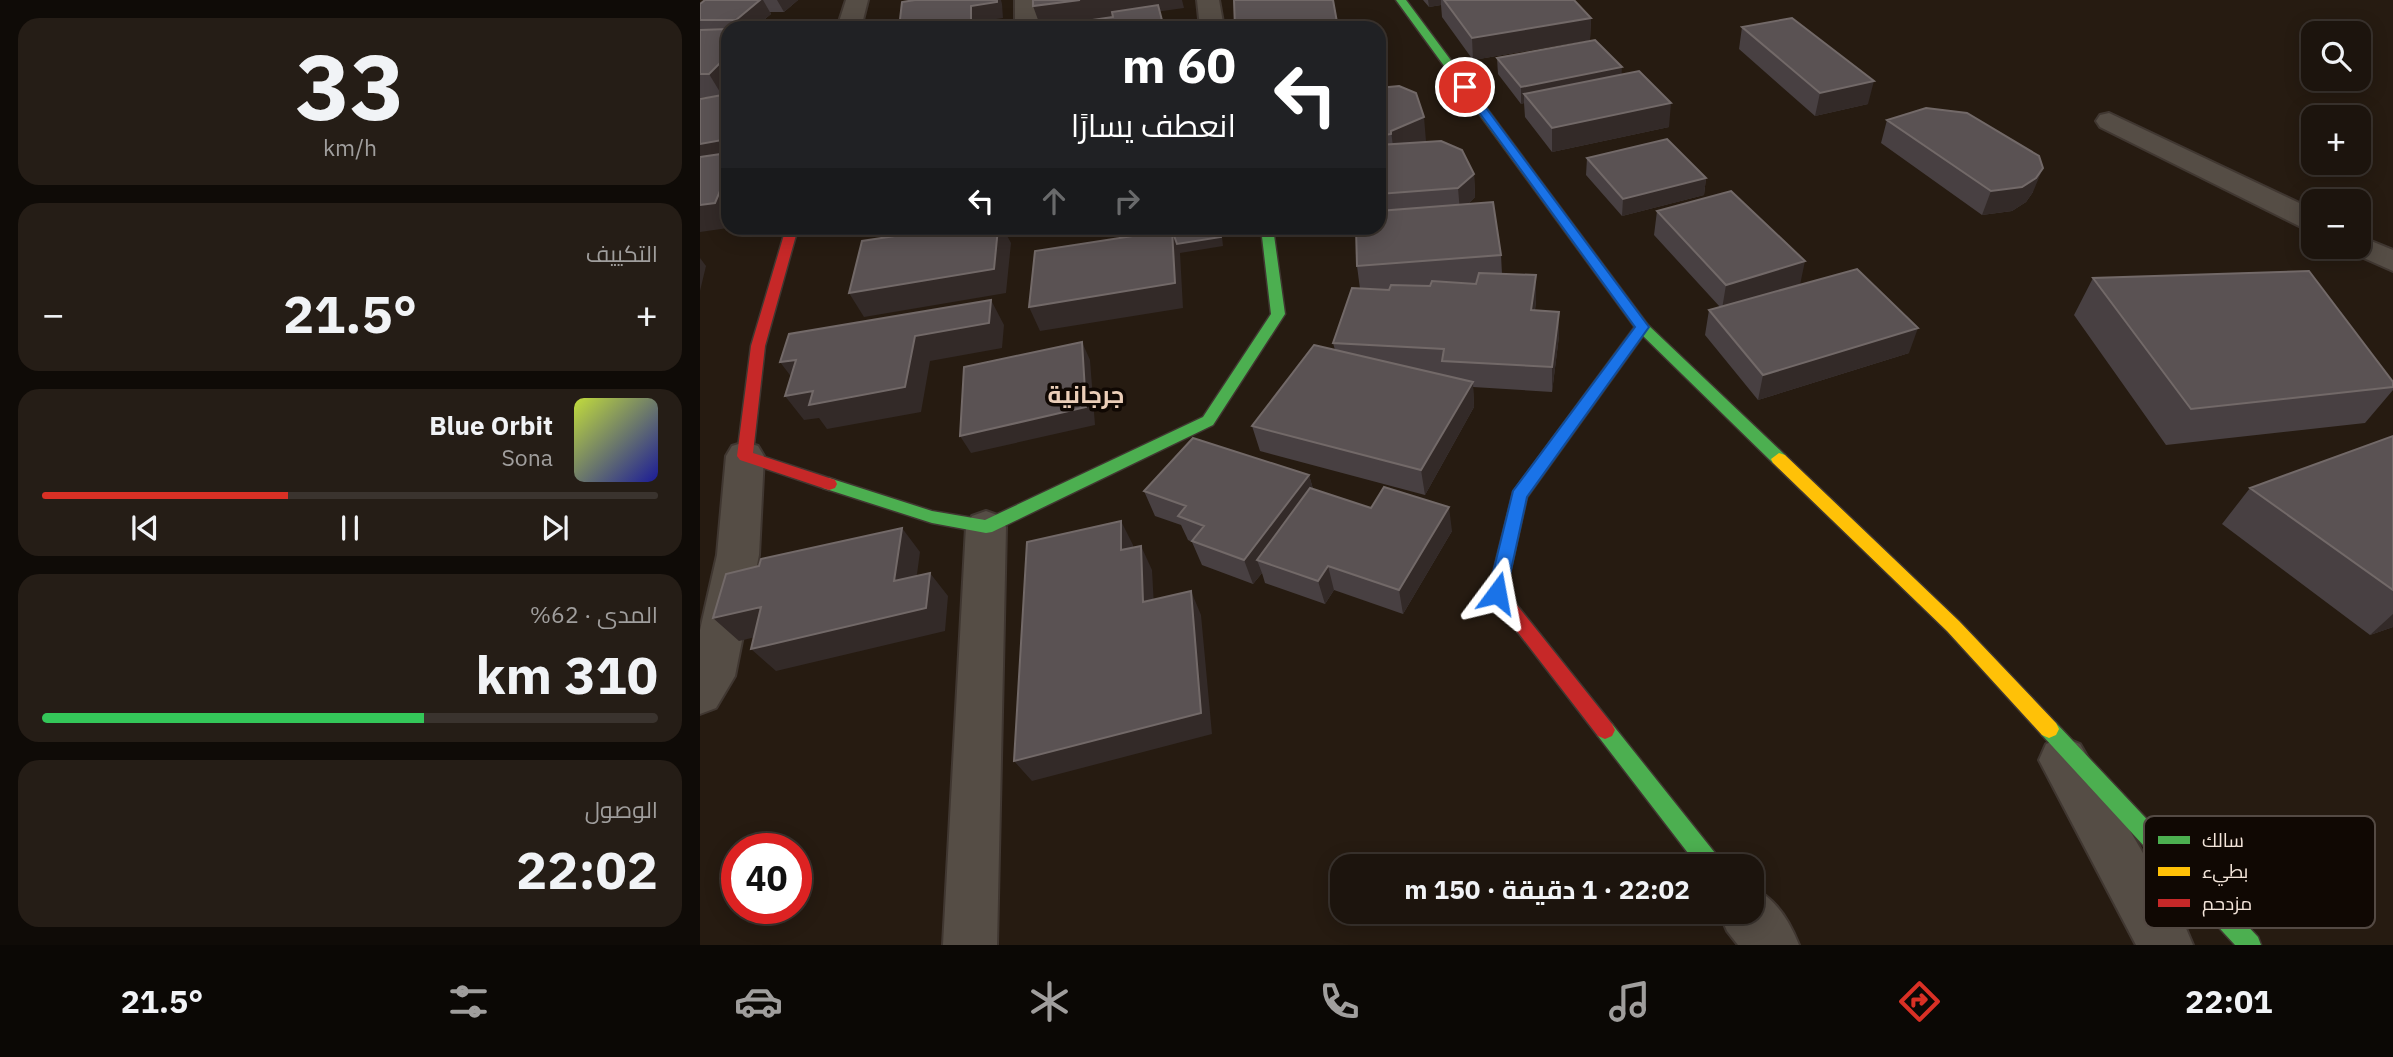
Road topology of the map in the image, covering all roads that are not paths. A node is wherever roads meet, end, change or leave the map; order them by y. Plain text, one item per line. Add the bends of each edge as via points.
1 (857, 0) edge
2 (1026, 0) edge
3 (1208, 0) edge
4 (1401, 0) edge
5 (851, 21) edge
6 (1027, 21) edge
7 (1211, 21) edge
8 (2109, 121) dead end
9 (2301, 216) edge
10 (790, 235) edge
11 (1268, 235) edge
12 (2371, 251) edge
13 (2393, 262) edge
14 (1642, 327) junction
15 (745, 456) junction
16 (986, 527) junction
17 (700, 693) edge
18 (2039, 719) junction
19 (2144, 831) edge
20 (1702, 854) edge
21 (2144, 906) edge
22 (1755, 924) edge
23 (2156, 928) edge
24 (2234, 928) edge
25 (971, 945) edge
26 (1772, 945) edge
27 (2166, 945) edge
28 (2250, 945) edge

1 - 5 street
2 - 6 street
3 - 7 street
4 - 14 street
8 - 9 street
10 - 15 street via 758,346
11 - 16 street via 1278,314 1208,421
12 - 13 street
14 - 18 street via 1954,626
14 - 20 street via 1519,496 1497,593
15 - 16 street via 932,517
15 - 17 street via 738,555 712,676
16 - 25 street
18 - 19 street
18 - 21 street
22 - 26 street
23 - 27 street
24 - 28 street

